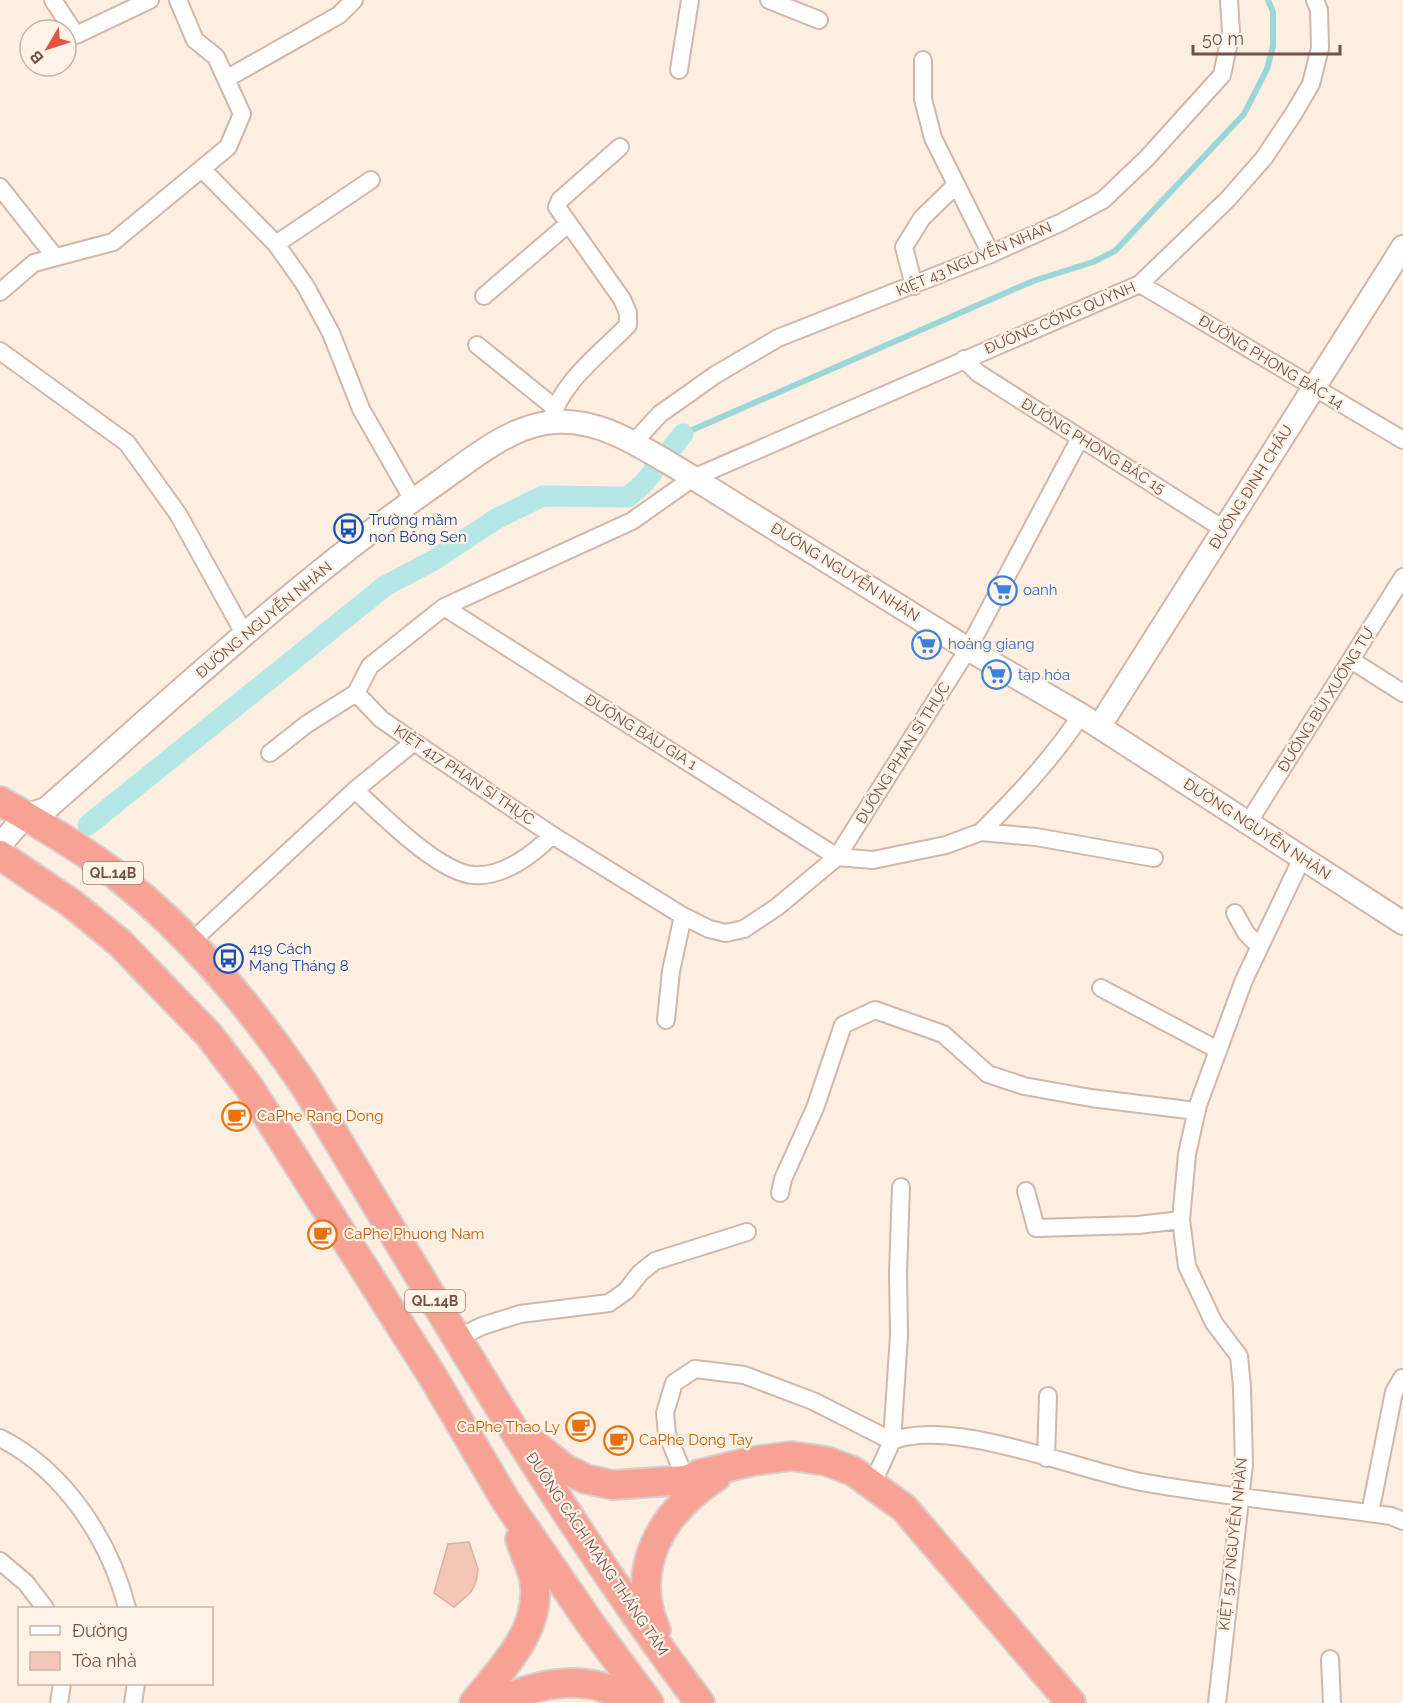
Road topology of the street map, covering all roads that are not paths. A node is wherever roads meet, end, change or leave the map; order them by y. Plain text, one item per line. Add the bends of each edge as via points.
1 (53, 0) edge
2 (150, 0) edge
3 (178, 0) edge
4 (354, 0) edge
5 (690, 0) edge
6 (769, 0) edge
7 (1229, 0) edge
8 (1315, 0) edge
9 (819, 20) dead end
10 (922, 60) dead end
11 (679, 70) dead end
12 (226, 79) junction
13 (620, 147) dead end
14 (203, 170) junction
15 (371, 180) dead end
16 (956, 184) junction
17 (0, 187) edge
18 (568, 224) junction
19 (276, 244) junction
20 (1403, 247) edge
21 (991, 254) junction
22 (55, 257) junction
23 (1140, 284) junction
24 (914, 286) junction
25 (0, 292) edge
26 (484, 296) dead end
27 (477, 345) dead end
28 (0, 351) edge
29 (964, 359) junction
30 (1313, 388) junction
31 (552, 415) junction
32 (1080, 438) junction
33 (1403, 440) edge
34 (639, 445) junction
35 (686, 473) junction
36 (413, 500) junction
37 (1225, 530) junction
38 (1403, 577) edge
39 (444, 607) junction
40 (246, 635) junction
41 (968, 649) junction
42 (1351, 660) junction
43 (356, 693) junction
44 (1403, 693) edge
45 (1081, 715) junction
46 (1100, 727) junction
47 (414, 742) junction
48 (270, 753) dead end
49 (355, 790) junction
50 (0, 801) edge
51 (26, 816) junction
52 (1248, 823) junction
53 (981, 832) junction
54 (552, 835) junction
55 (0, 846) edge
56 (0, 855) edge
57 (837, 856) junction
58 (1154, 858) dead end
59 (1302, 858) junction
60 (1235, 913) dead end
61 (683, 916) junction
62 (1403, 923) edge
63 (191, 942) junction
64 (1259, 946) junction
65 (1101, 988) dead end
66 (666, 1020) dead end
67 (1218, 1050) junction
68 (1197, 1108) junction
69 (902, 1187) dead end
70 (1026, 1191) dead end
71 (780, 1193) dead end
72 (1181, 1220) junction
73 (747, 1232) dead end
74 (458, 1338) junction
75 (1401, 1378) dead end
76 (1048, 1396) dead end
77 (501, 1409) junction
78 (0, 1438) edge
79 (892, 1441) junction
80 (1046, 1458) junction
81 (736, 1465) junction
82 (686, 1480) junction
83 (873, 1483) junction
84 (1242, 1496) junction
85 (506, 1501) junction
86 (1370, 1513) junction
87 (1403, 1521) edge
88 (0, 1561) edge
89 (44, 1607) edge
90 (127, 1607) edge
91 (1330, 1659) dead end
92 (673, 1667) junction
93 (62, 1685) edge
94 (136, 1685) edge
95 (59, 1703) edge
96 (133, 1703) edge
97 (474, 1703) edge
98 (496, 1703) edge
99 (634, 1703) edge
100 (649, 1703) edge
101 (700, 1703) edge
102 (1071, 1703) edge
103 (1217, 1703) edge
104 (1332, 1703) edge

1 - 2 street via 76,35
3 - 12 street via 195,40 216,57
4 - 12 street via 339,15
5 - 11 street
6 - 9 street
7 - 21 street, KIỆT 43 NGUYỄN NHÀN via 1231,32 1222,75 1195,108 1103,200
8 - 23 street, ĐƯỜNG CỐNG QUỲNH via 1320,48 1311,84 1294,113 1264,158
10 - 16 street via 923,99 933,138
12 - 14 street via 242,114 228,147
13 - 18 street via 557,207
14 - 19 street
14 - 22 street via 113,242
15 - 19 street
16 - 21 street
16 - 24 street via 922,218 904,247
17 - 22 street
18 - 26 street
18 - 31 street via 622,299 628,325 566,387
19 - 36 street via 305,285 331,333 361,409
20 - 30 street, ĐƯỜNG ĐINH CHÂU
21 - 24 street, KIỆT 43 NGUYỄN NHÀN
22 - 25 street via 34,262
23 - 29 street, ĐƯỜNG CỐNG QUỲNH
23 - 30 street, ĐƯỜNG PHONG BẮC 14
24 - 34 street, KIỆT 43 NGUYỄN NHÀN via 778,338 715,375 660,414
27 - 31 street
28 - 40 street via 127,443 178,514
29 - 32 street, ĐƯỜNG PHONG BẮC 15 via 978,373
29 - 35 street, ĐƯỜNG CỐNG QUỲNH
30 - 33 street, ĐƯỜNG PHONG BẮC 14
30 - 37 street, ĐƯỜNG ĐINH CHÂU
31 - 34 street, ĐƯỜNG NGUYỄN NHÀN via 594,424
31 - 36 street, ĐƯỜNG NGUYỄN NHÀN via 482,452
32 - 37 street, ĐƯỜNG PHONG BẮC 15
32 - 41 street, ĐƯỜNG PHAN SĨ THỰC
34 - 35 street, ĐƯỜNG NGUYỄN NHÀN
35 - 39 street, ĐƯỜNG CỐNG QUỲNH via 632,520
35 - 41 street, ĐƯỜNG NGUYỄN NHÀN
36 - 40 street, ĐƯỜNG NGUYỄN NHÀN
37 - 46 street, ĐƯỜNG ĐINH CHÂU
38 - 42 street, ĐƯỜNG BÙI XƯƠNG TỰ
39 - 43 street via 370,666
39 - 57 street, ĐƯỜNG BÀU GIA 1
40 - 51 street, ĐƯỜNG NGUYỄN NHÀN via 46,809
41 - 45 street, ĐƯỜNG NGUYỄN NHÀN
41 - 57 street, ĐƯỜNG PHAN SĨ THỰC
42 - 44 street
42 - 52 street, ĐƯỜNG BÙI XƯƠNG TỰ
43 - 47 street, KIỆT 417 PHAN SĨ THỰC via 381,719
43 - 48 street
45 - 46 street, ĐƯỜNG NGUYỄN NHÀN
45 - 53 street via 1030,782
46 - 52 street, ĐƯỜNG NGUYỄN NHÀN
47 - 49 street
47 - 54 street, KIỆT 417 PHAN SĨ THỰC
49 - 54 street via 416,845 472,875 512,865 538,850
49 - 63 street
50 - 51 highway, ĐƯỜNG CÁCH MẠNG THÁNG TÁM / QL.14B
51 - 55 street, ĐƯỜNG NGUYỄN NHÀN
51 - 63 highway, ĐƯỜNG CÁCH MẠNG THÁNG TÁM / QL.14B via 115,874
52 - 59 street, ĐƯỜNG NGUYỄN NHÀN
53 - 57 street via 946,845 873,860
53 - 58 street via 1036,837
54 - 61 street, KIỆT 417 PHAN SĨ THỰC
56 - 85 highway, QL.14B via 71,903 120,943 209,1035 249,1087 433,1377
57 - 61 street, KIỆT 417 PHAN SĨ THỰC via 777,907 744,929 726,933
59 - 62 street, ĐƯỜNG NGUYỄN NHÀN
59 - 64 street, KIỆT 517 NGUYỄN NHÀN
60 - 64 street
61 - 66 street via 671,970
63 - 74 highway, ĐƯỜNG CÁCH MẠNG THÁNG TÁM / QL.14B via 270,1035 305,1086
64 - 67 street, KIỆT 517 NGUYỄN NHÀN
65 - 67 street
67 - 68 street, KIỆT 517 NGUYỄN NHÀN
68 - 71 street via 1024,1086 988,1074 944,1034 875,1010 843,1025
68 - 72 street, KIỆT 517 NGUYỄN NHÀN via 1187,1154
69 - 79 street
70 - 72 street via 1036,1228
72 - 84 street, KIỆT 517 NGUYỄN NHÀN via 1187,1266 1214,1323 1239,1356
73 - 74 street via 654,1261 609,1303 520,1314
74 - 77 highway, ĐƯỜNG CÁCH MẠNG THÁNG TÁM / QL.14B
75 - 86 street via 1394,1392
76 - 80 street
77 - 82 highway via 543,1454 586,1479 613,1485
77 - 92 highway, ĐƯỜNG CÁCH MẠNG THÁNG TÁM / QL.14B
78 - 90 street via 23,1449 67,1490 98,1534
79 - 80 street via 905,1436 952,1437 1002,1445
79 - 82 street via 813,1401 744,1375 695,1369 674,1383 665,1413 667,1434
79 - 83 street
80 - 84 street via 1140,1482
81 - 82 highway
81 - 83 highway via 791,1456 826,1461
81 - 92 highway via 699,1488 684,1503 658,1535 650,1554 645,1587 649,1615
83 - 102 highway via 904,1508
84 - 86 street
84 - 103 street, KIỆT 517 NGUYỄN NHÀN
85 - 97 highway via 534,1578 535,1604 520,1642
85 - 100 highway, QL.14B
86 - 87 street
88 - 89 street via 26,1583
91 - 104 street
92 - 101 highway, ĐƯỜNG CÁCH MẠNG THÁNG TÁM / QL.14B
93 - 95 street
94 - 96 street
98 - 99 highway via 520,1692 561,1682 609,1689

